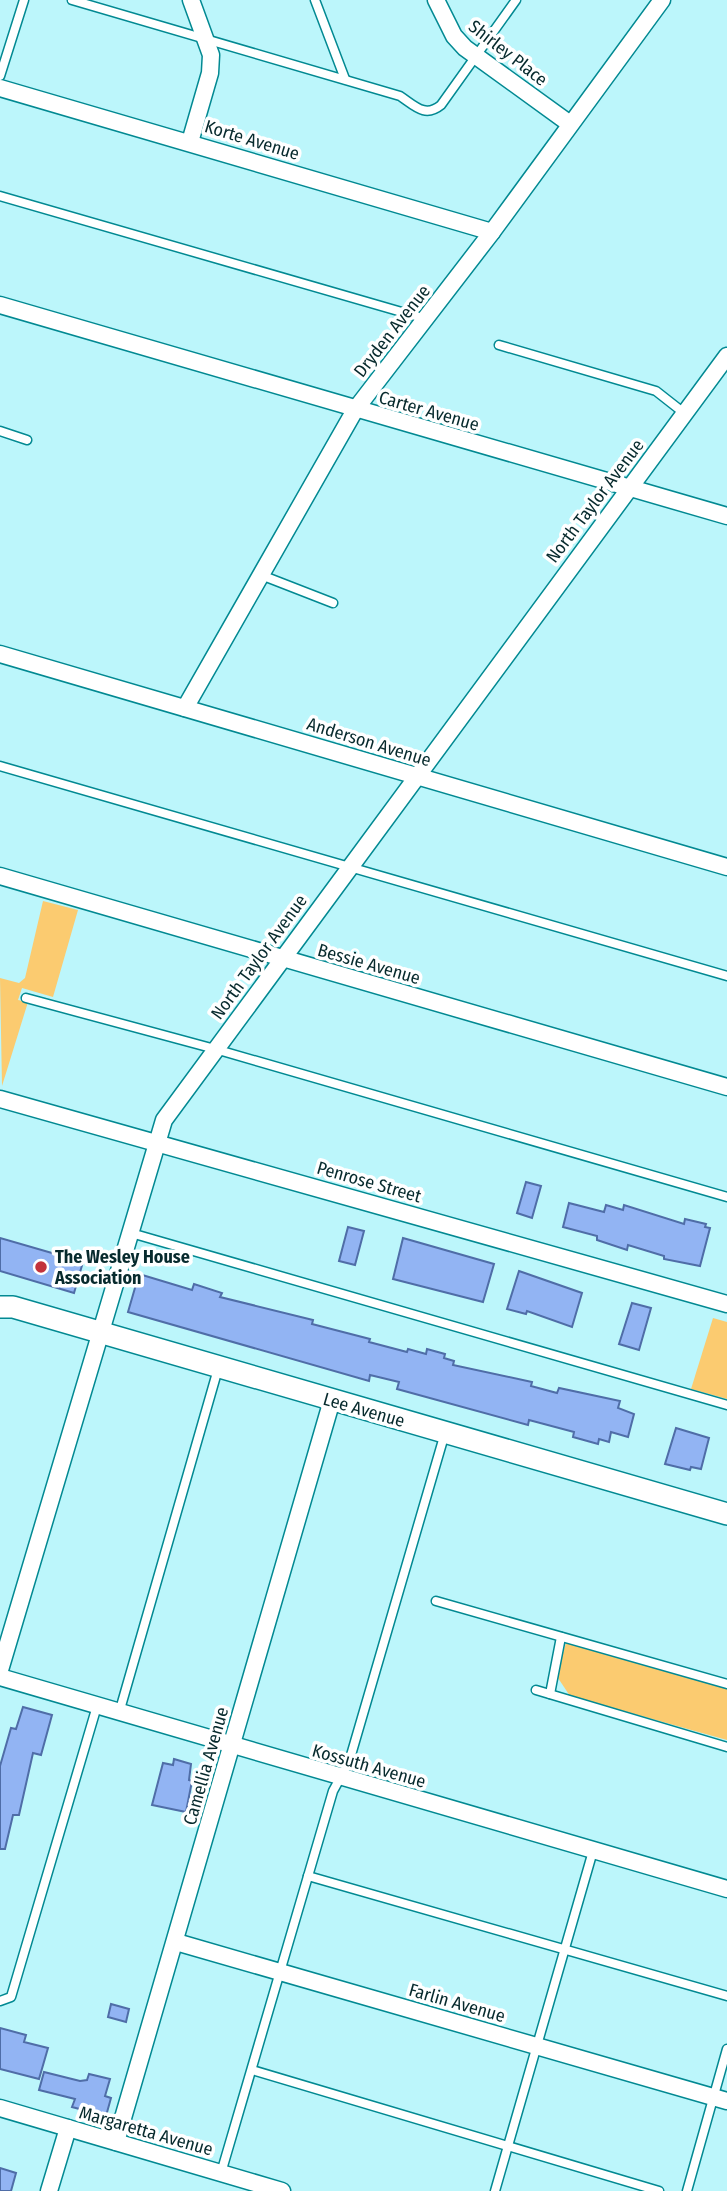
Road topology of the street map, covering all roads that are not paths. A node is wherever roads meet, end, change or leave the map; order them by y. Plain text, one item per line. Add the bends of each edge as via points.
1 (24, 0) edge
2 (72, 0) edge
3 (191, 0) edge
4 (314, 0) edge
5 (436, 0) edge
6 (516, 0) edge
7 (662, 0) edge
8 (206, 38) junction
9 (476, 56) junction
10 (0, 76) edge
11 (345, 79) junction
12 (0, 88) edge
13 (570, 124) junction
14 (190, 142) junction
15 (0, 196) edge
16 (492, 232) junction
17 (1, 311) edge
18 (426, 319) junction
19 (499, 345) dead end
20 (727, 356) edge
21 (355, 410) junction
22 (684, 413) junction
23 (0, 431) edge
24 (27, 440) dead end
25 (629, 488) junction
26 (727, 516) edge
27 (261, 575) junction
28 (333, 603) dead end
29 (0, 653) edge
30 (185, 708) junction
31 (0, 766) edge
32 (416, 776) junction
33 (350, 866) junction
34 (727, 867) edge
35 (0, 876) edge
36 (282, 959) junction
37 (727, 976) edge
38 (26, 998) dead end
39 (215, 1049) junction
40 (727, 1087) edge
41 (0, 1099) edge
42 (157, 1141) junction
43 (727, 1197) edge
44 (131, 1233) junction
45 (727, 1304) edge
46 (0, 1307) edge
47 (102, 1334) junction
48 (218, 1368) junction
49 (332, 1401) junction
50 (727, 1405) edge
51 (445, 1433) junction
52 (727, 1514) edge
53 (436, 1601) dead end
54 (561, 1637) junction
55 (0, 1670) edge
56 (0, 1677) edge
57 (727, 1684) edge
58 (536, 1690) dead end
59 (550, 1694) junction
60 (97, 1706) junction
61 (119, 1713) junction
62 (231, 1746) junction
63 (727, 1746) edge
64 (340, 1777) junction
65 (593, 1850) junction
66 (308, 1876) junction
67 (727, 1889) edge
68 (176, 1942) junction
69 (564, 1949) junction
70 (280, 1972) junction
71 (727, 1996) edge
72 (0, 2001) edge
73 (537, 2046) junction
74 (727, 2049) edge
75 (252, 2070) junction
76 (720, 2099) edge
77 (0, 2108) edge
78 (68, 2128) junction
79 (116, 2142) junction
80 (509, 2146) junction
81 (221, 2173) junction
82 (49, 2191) edge
83 (282, 2191) edge
84 (495, 2191) edge
85 (659, 2191) edge
86 (687, 2191) edge

1 - 10 lane
2 - 8 lane
3 - 8 street
4 - 11 lane
5 - 9 street, Shirley Place via 454,36
6 - 9 lane
7 - 13 street, Dryden Avenue
8 - 11 lane
8 - 14 street via 210,73
9 - 11 lane via 433,111 425,112 400,96
9 - 13 street, Shirley Place
12 - 14 street, Korte Avenue
13 - 16 street, Dryden Avenue
14 - 16 street, Korte Avenue
15 - 18 lane
16 - 18 street, Dryden Avenue
17 - 21 street, Carter Avenue
18 - 21 street, Dryden Avenue
19 - 22 lane via 656,391
20 - 22 street, North Taylor Avenue
21 - 25 street, Carter Avenue
21 - 27 street, Dryden Avenue
22 - 25 street, North Taylor Avenue
23 - 24 lane
25 - 26 street, Carter Avenue
25 - 32 street, North Taylor Avenue
27 - 28 lane
27 - 30 street, Dryden Avenue
29 - 30 street, Anderson Avenue
30 - 32 street, Anderson Avenue
31 - 33 lane
32 - 33 street, North Taylor Avenue
32 - 34 street, Anderson Avenue
33 - 36 street, North Taylor Avenue
33 - 37 lane
35 - 36 street, Bessie Avenue
36 - 39 street, North Taylor Avenue
36 - 40 street, Bessie Avenue
38 - 39 lane
39 - 42 street, North Taylor Avenue via 164,1120
39 - 43 lane
41 - 42 street, Penrose Street
42 - 44 street, North Taylor Avenue
42 - 45 street, Penrose Street
44 - 47 street, North Taylor Avenue
44 - 50 lane
46 - 47 street, Lee Avenue
47 - 48 street, Lee Avenue
47 - 55 street, North Taylor Avenue
48 - 49 street, Lee Avenue
48 - 61 lane
49 - 51 street, Lee Avenue
49 - 62 street, Camellia Avenue
51 - 52 street, Lee Avenue
51 - 64 lane via 349,1762
53 - 54 lane
54 - 57 lane
54 - 59 lane
56 - 60 street, Kossuth Avenue
58 - 59 lane
59 - 63 lane
60 - 61 street, Kossuth Avenue
60 - 72 lane via 11,1997
61 - 62 street, Kossuth Avenue
62 - 64 street, Kossuth Avenue
62 - 68 street, Camellia Avenue
64 - 65 street, Kossuth Avenue
64 - 66 lane
65 - 67 street, Kossuth Avenue
65 - 69 lane
66 - 69 lane
66 - 70 lane
68 - 70 street, Farlin Avenue
68 - 79 street, Camellia Avenue
69 - 71 lane
69 - 73 lane
70 - 73 street, Farlin Avenue
70 - 75 lane
73 - 76 street, Farlin Avenue
73 - 80 lane
74 - 76 lane
75 - 80 lane
75 - 81 lane
76 - 86 lane
77 - 78 street, Margaretta Avenue
78 - 79 street, Margaretta Avenue
78 - 82 street
79 - 81 street, Margaretta Avenue
80 - 84 lane
80 - 85 lane
81 - 83 street, Margaretta Avenue

